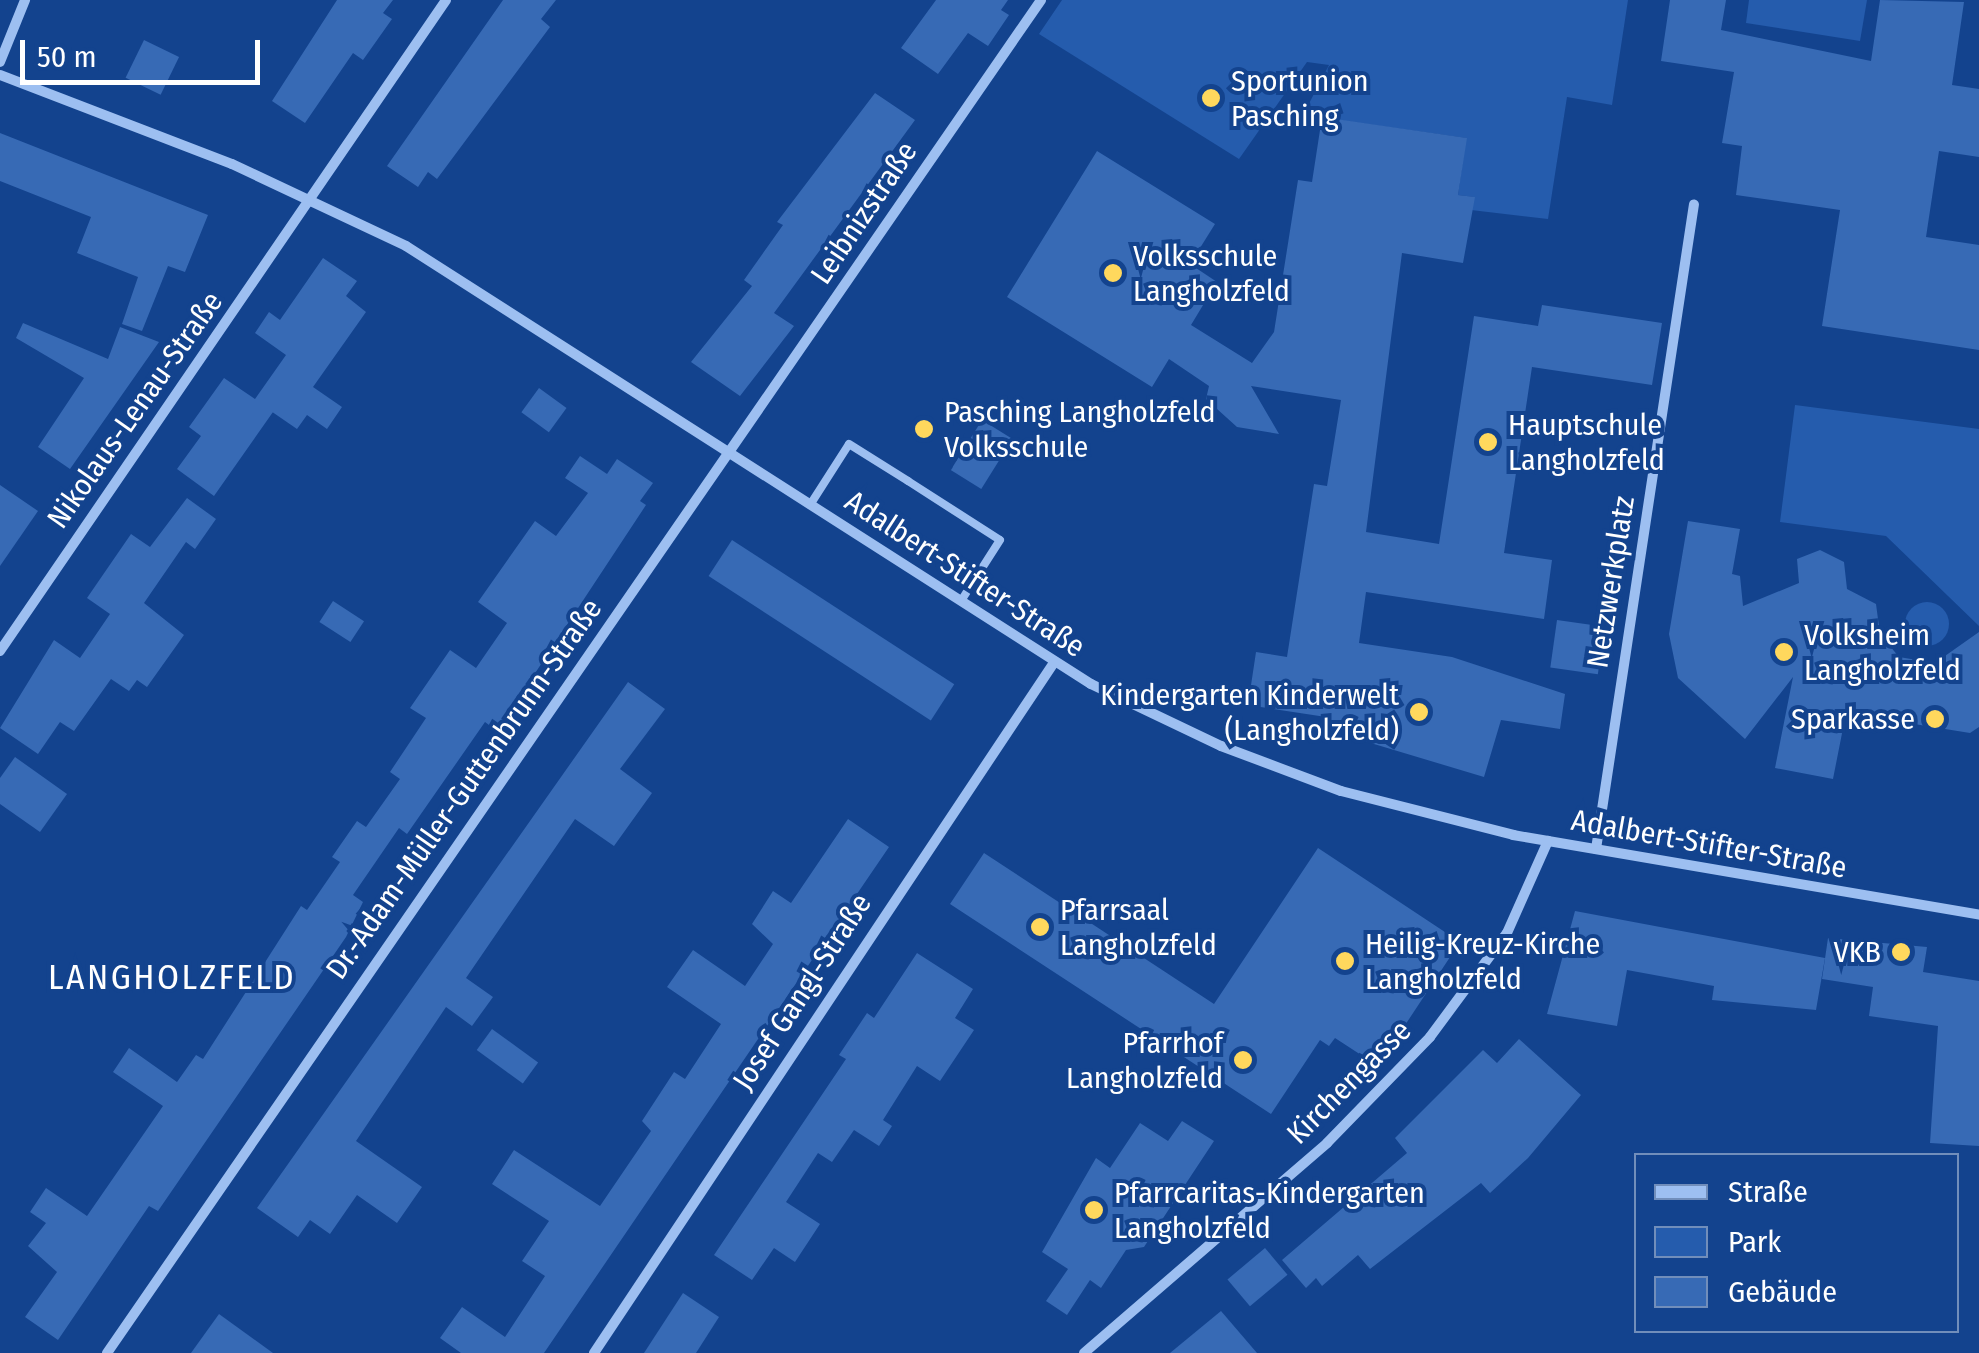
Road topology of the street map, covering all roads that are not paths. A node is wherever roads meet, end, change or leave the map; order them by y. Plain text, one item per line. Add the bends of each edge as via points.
1 (25, 0) edge
2 (446, 0) edge
3 (1041, 0) edge
4 (0, 62) edge
5 (0, 75) edge
6 (312, 198) junction
7 (1694, 204) dead end
8 (728, 452) junction
9 (810, 504) junction
10 (961, 600) junction
11 (0, 650) edge
12 (1055, 662) junction
13 (1548, 841) junction
14 (1596, 849) junction
15 (1979, 915) edge
16 (107, 1353) edge
17 (594, 1353) edge
18 (1084, 1353) edge

1 - 4 street
2 - 6 street, Nikolaus-Lenau-Straße
3 - 8 street, Leibnizstraße
5 - 6 street, Adalbert-Stifter-Straße
6 - 8 street, Adalbert-Stifter-Straße via 497,299
6 - 11 street, Nikolaus-Lenau-Straße
7 - 14 street, Netzwerkplatz
8 - 9 street, Adalbert-Stifter-Straße
8 - 16 street, Dr.-Adam-Müller-Guttenbrunn-Straße
9 - 10 street, Adalbert-Stifter-Straße
9 - 10 lane via 849,444 878,462 1000,540
10 - 12 street, Adalbert-Stifter-Straße
12 - 13 street, Adalbert-Stifter-Straße via 1282,770
12 - 17 street, Josef Gangl-Straße
13 - 14 street, Adalbert-Stifter-Straße
13 - 18 street, Kirchengasse via 1507,933 1430,1037 1326,1143
14 - 15 street, Adalbert-Stifter-Straße

